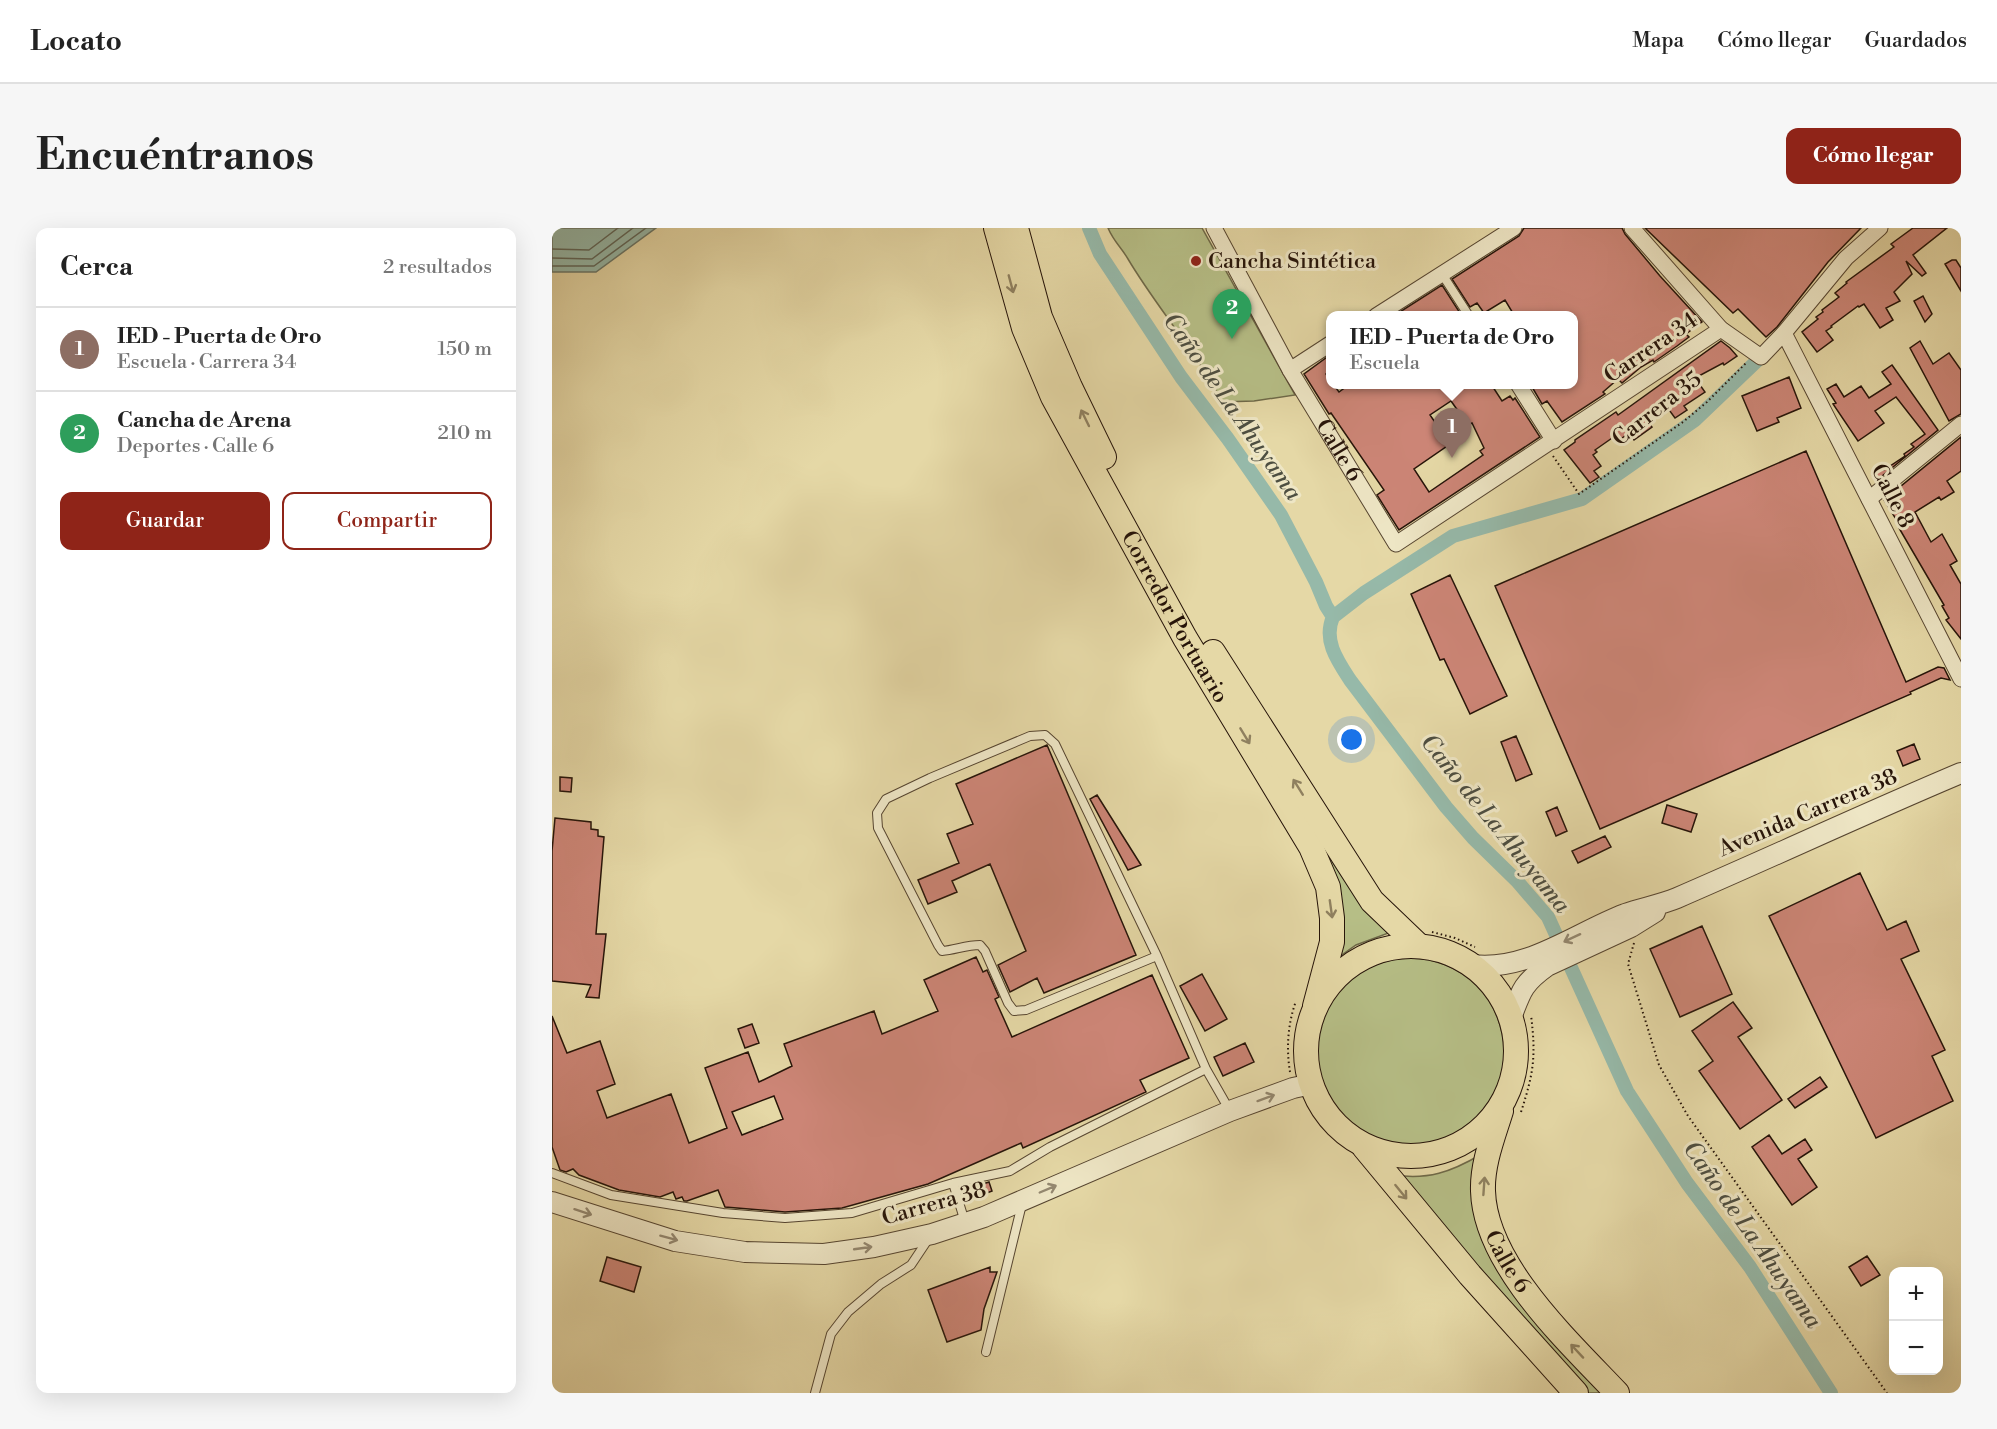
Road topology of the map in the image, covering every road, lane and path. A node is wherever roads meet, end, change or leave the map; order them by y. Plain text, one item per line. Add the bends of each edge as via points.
1 (996, 228) edge
2 (1016, 228) edge
3 (1214, 228) edge
4 (1514, 228) edge
5 (1632, 228) edge
6 (1880, 228) edge
7 (1442, 274) junction
8 (1382, 311) edge
9 (1466, 311) edge
10 (1721, 328) junction
11 (1784, 333) junction
12 (1326, 347) edge
13 (1759, 355) junction
14 (1290, 370) junction
15 (1521, 389) edge
16 (1961, 424) edge
17 (1550, 443) junction
18 (1869, 499) junction
19 (1396, 544) joint
20 (1961, 679) edge
21 (1961, 773) edge
22 (1424, 938) junction
23 (1158, 956) junction
24 (1474, 957) junction
25 (1543, 960) junction
26 (1628, 964) dead end
27 (1315, 1006) junction
28 (1521, 1016) junction
29 (1206, 1069) junction
30 (1311, 1084) junction
31 (1512, 1107) junction
32 (1230, 1111) junction
33 (1364, 1147) junction
34 (552, 1173) edge
35 (953, 1183) junction
36 (1023, 1200) junction
37 (552, 1202) edge
38 (965, 1223) junction
39 (932, 1234) junction
40 (986, 1352) dead end
41 (815, 1393) edge
42 (1576, 1393) edge
43 (1617, 1393) edge
44 (1887, 1393) edge

1 -> 27 main road, Corredor Portuario via 1024,328 1053,397 1185,638 1311,847 1328,887 1332,942
22 -> 2 main road, Corredor Portuario via 1372,901 1205,640 1070,387 1040,317
3 - 14 street, Calle 6
4 - 7 street
5 - 10 street
6 - 11 street via 1846,258
7 - 8 street
7 - 9 lane
10 - 13 street
10 - 17 street, Carrera 34
11 - 13 street
11 - 18 street, Calle 8
12 - 14 street
13 - 17 path, Carrera 35 via 1683,422 1580,494
14 - 19 street, Calle 6
15 - 17 street
16 - 18 street
17 - 19 street, Carrera 34
18 - 20 street, Calle 8
21 - 25 street, Avenida Carrera 38 via 1675,898 1631,927 1609,929
22 - 24 main road, Calle 6 via 1455,956
22 - 24 path via 1455,938
22 - 27 main road via 1370,954 1348,967
23 - 23 lane via 1055,744 1044,735 1030,736 930,778 886,799 877,813 878,828 942,951 980,945 1014,1011 1026,1010
23 - 29 lane
24 - 25 street, Avenida Carrera 38 via 1487,967
24 - 28 main road, Calle 6 via 1502,998
25 - 28 street, Avenida Carrera 38 via 1526,983
26 - 44 path via 1659,1065 1688,1116
27 - 30 main road, Corredor Portuario via 1305,1048
28 - 31 main road, Calle 6
28 - 31 path via 1535,1045 1533,1072
29 - 32 lane
29 - 35 lane via 1010,1171
32 -> 30 street, Carrera 38
30 - 33 main road, Corredor Portuario via 1326,1115
31 - 33 main road via 1456,1147 1433,1154 1410,1157
43 -> 31 main road, Calle 6 via 1561,1334 1513,1275 1497,1248 1482,1190 1488,1155
36 -> 32 street, Carrera 38
33 -> 42 main road, Calle 6 via 1470,1275
34 - 35 lane via 620,1197 712,1212 785,1218 852,1213
35 - 38 lane
36 - 38 street, Carrera 38
36 - 40 lane
37 -> 39 street, Carrera 38 via 675,1241 745,1252 824,1254
38 - 39 street, Carrera 38
39 - 41 lane via 911,1264 848,1312 831,1334

